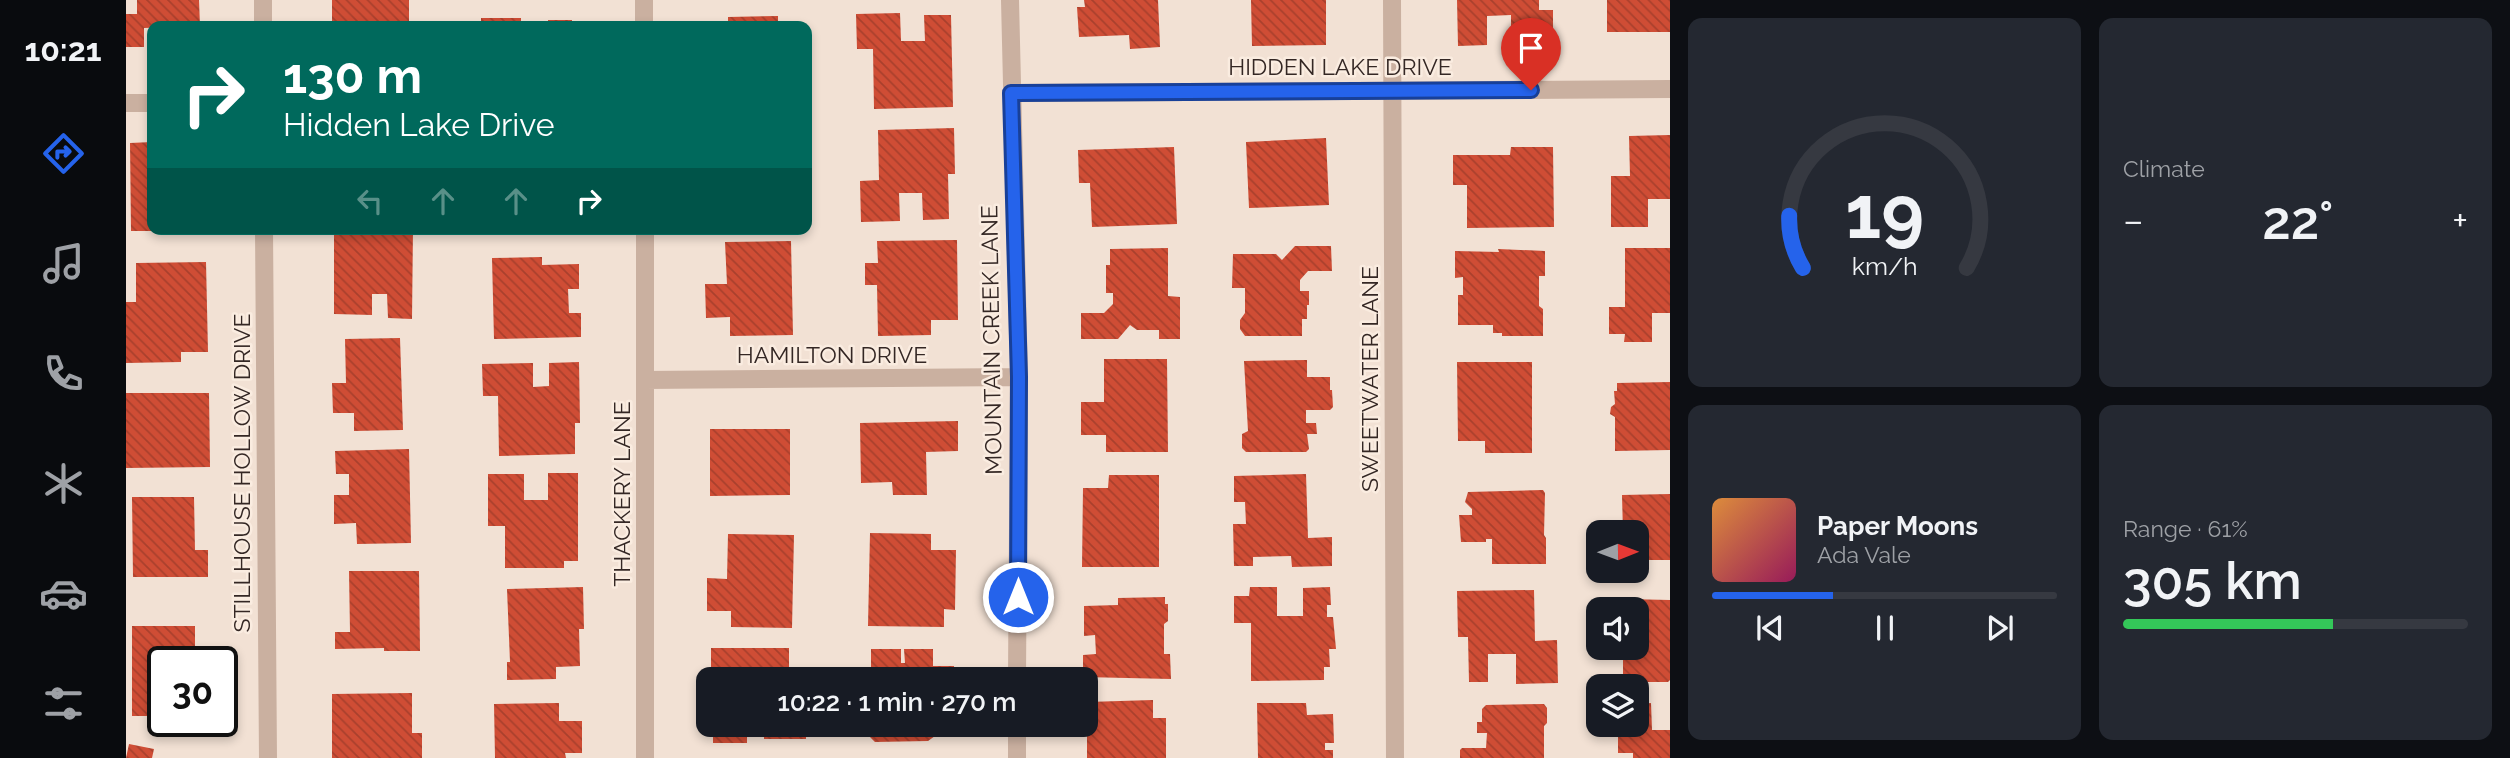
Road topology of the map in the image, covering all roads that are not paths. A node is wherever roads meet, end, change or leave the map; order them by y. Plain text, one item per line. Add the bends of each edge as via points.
1 (263, 0) edge
2 (644, 0) edge
3 (1010, 0) edge
4 (1392, 0) edge
5 (263, 21) edge
6 (644, 21) edge
7 (1670, 89) edge
8 (1393, 91) junction
9 (1011, 93) junction
10 (126, 103) edge
11 (147, 103) edge
12 (264, 235) edge
13 (645, 235) edge
14 (1019, 377) junction
15 (645, 380) junction
16 (1017, 667) edge
17 (1017, 737) edge
18 (268, 758) edge
19 (645, 758) edge
20 (1017, 758) edge
21 (1395, 758) edge

1 - 5 street
2 - 6 street
3 - 9 street, MOUNTAIN CREEK LANE
4 - 8 street, SWEETWATER LANE
7 - 8 street, HIDDEN LAKE DRIVE
8 - 9 street, HIDDEN LAKE DRIVE
8 - 21 street, SWEETWATER LANE
9 - 14 street, MOUNTAIN CREEK LANE
10 - 11 street
12 - 18 street, STILLHOUSE HOLLOW DRIVE
13 - 15 street, THACKERY LANE
14 - 15 street, HAMILTON DRIVE
14 - 16 street, MOUNTAIN CREEK LANE
15 - 19 street, THACKERY LANE
17 - 20 street

